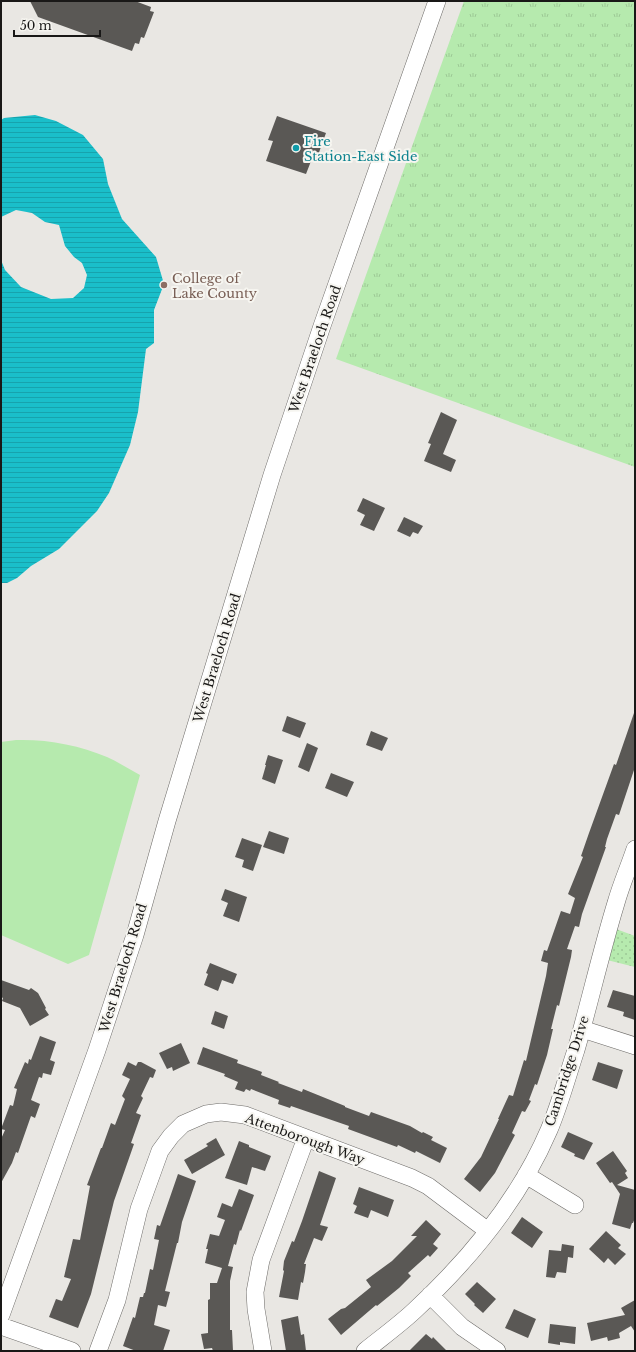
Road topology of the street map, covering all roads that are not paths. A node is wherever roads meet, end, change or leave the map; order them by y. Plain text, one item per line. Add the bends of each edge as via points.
1 (437, 1) edge
2 (635, 850) edge
3 (582, 1029) junction
4 (635, 1046) edge
5 (306, 1138) junction
6 (526, 1175) junction
7 (575, 1205) dead end
8 (488, 1231) junction
9 (430, 1295) junction
10 (1, 1315) edge
11 (1, 1326) edge
12 (72, 1351) edge
13 (98, 1351) edge
14 (263, 1351) edge
15 (365, 1351) edge
16 (497, 1351) edge

1 - 10 street, West Braeloch Road via 272,475 135,935 99,1045
2 - 3 street, Cambridge Drive via 616,903
3 - 4 street
3 - 6 street, Cambridge Drive via 560,1102
5 - 8 street, Attenborough Way via 428,1186
5 - 13 street, Attenborough Way via 245,1115 221,1112 189,1114 160,1151 139,1209 117,1300
5 - 14 street via 261,1260 255,1292
6 - 7 street
6 - 8 street, Cambridge Drive
8 - 9 street, Cambridge Drive via 452,1274
9 - 15 street, Cambridge Drive
9 - 16 street via 462,1326
11 - 12 street

